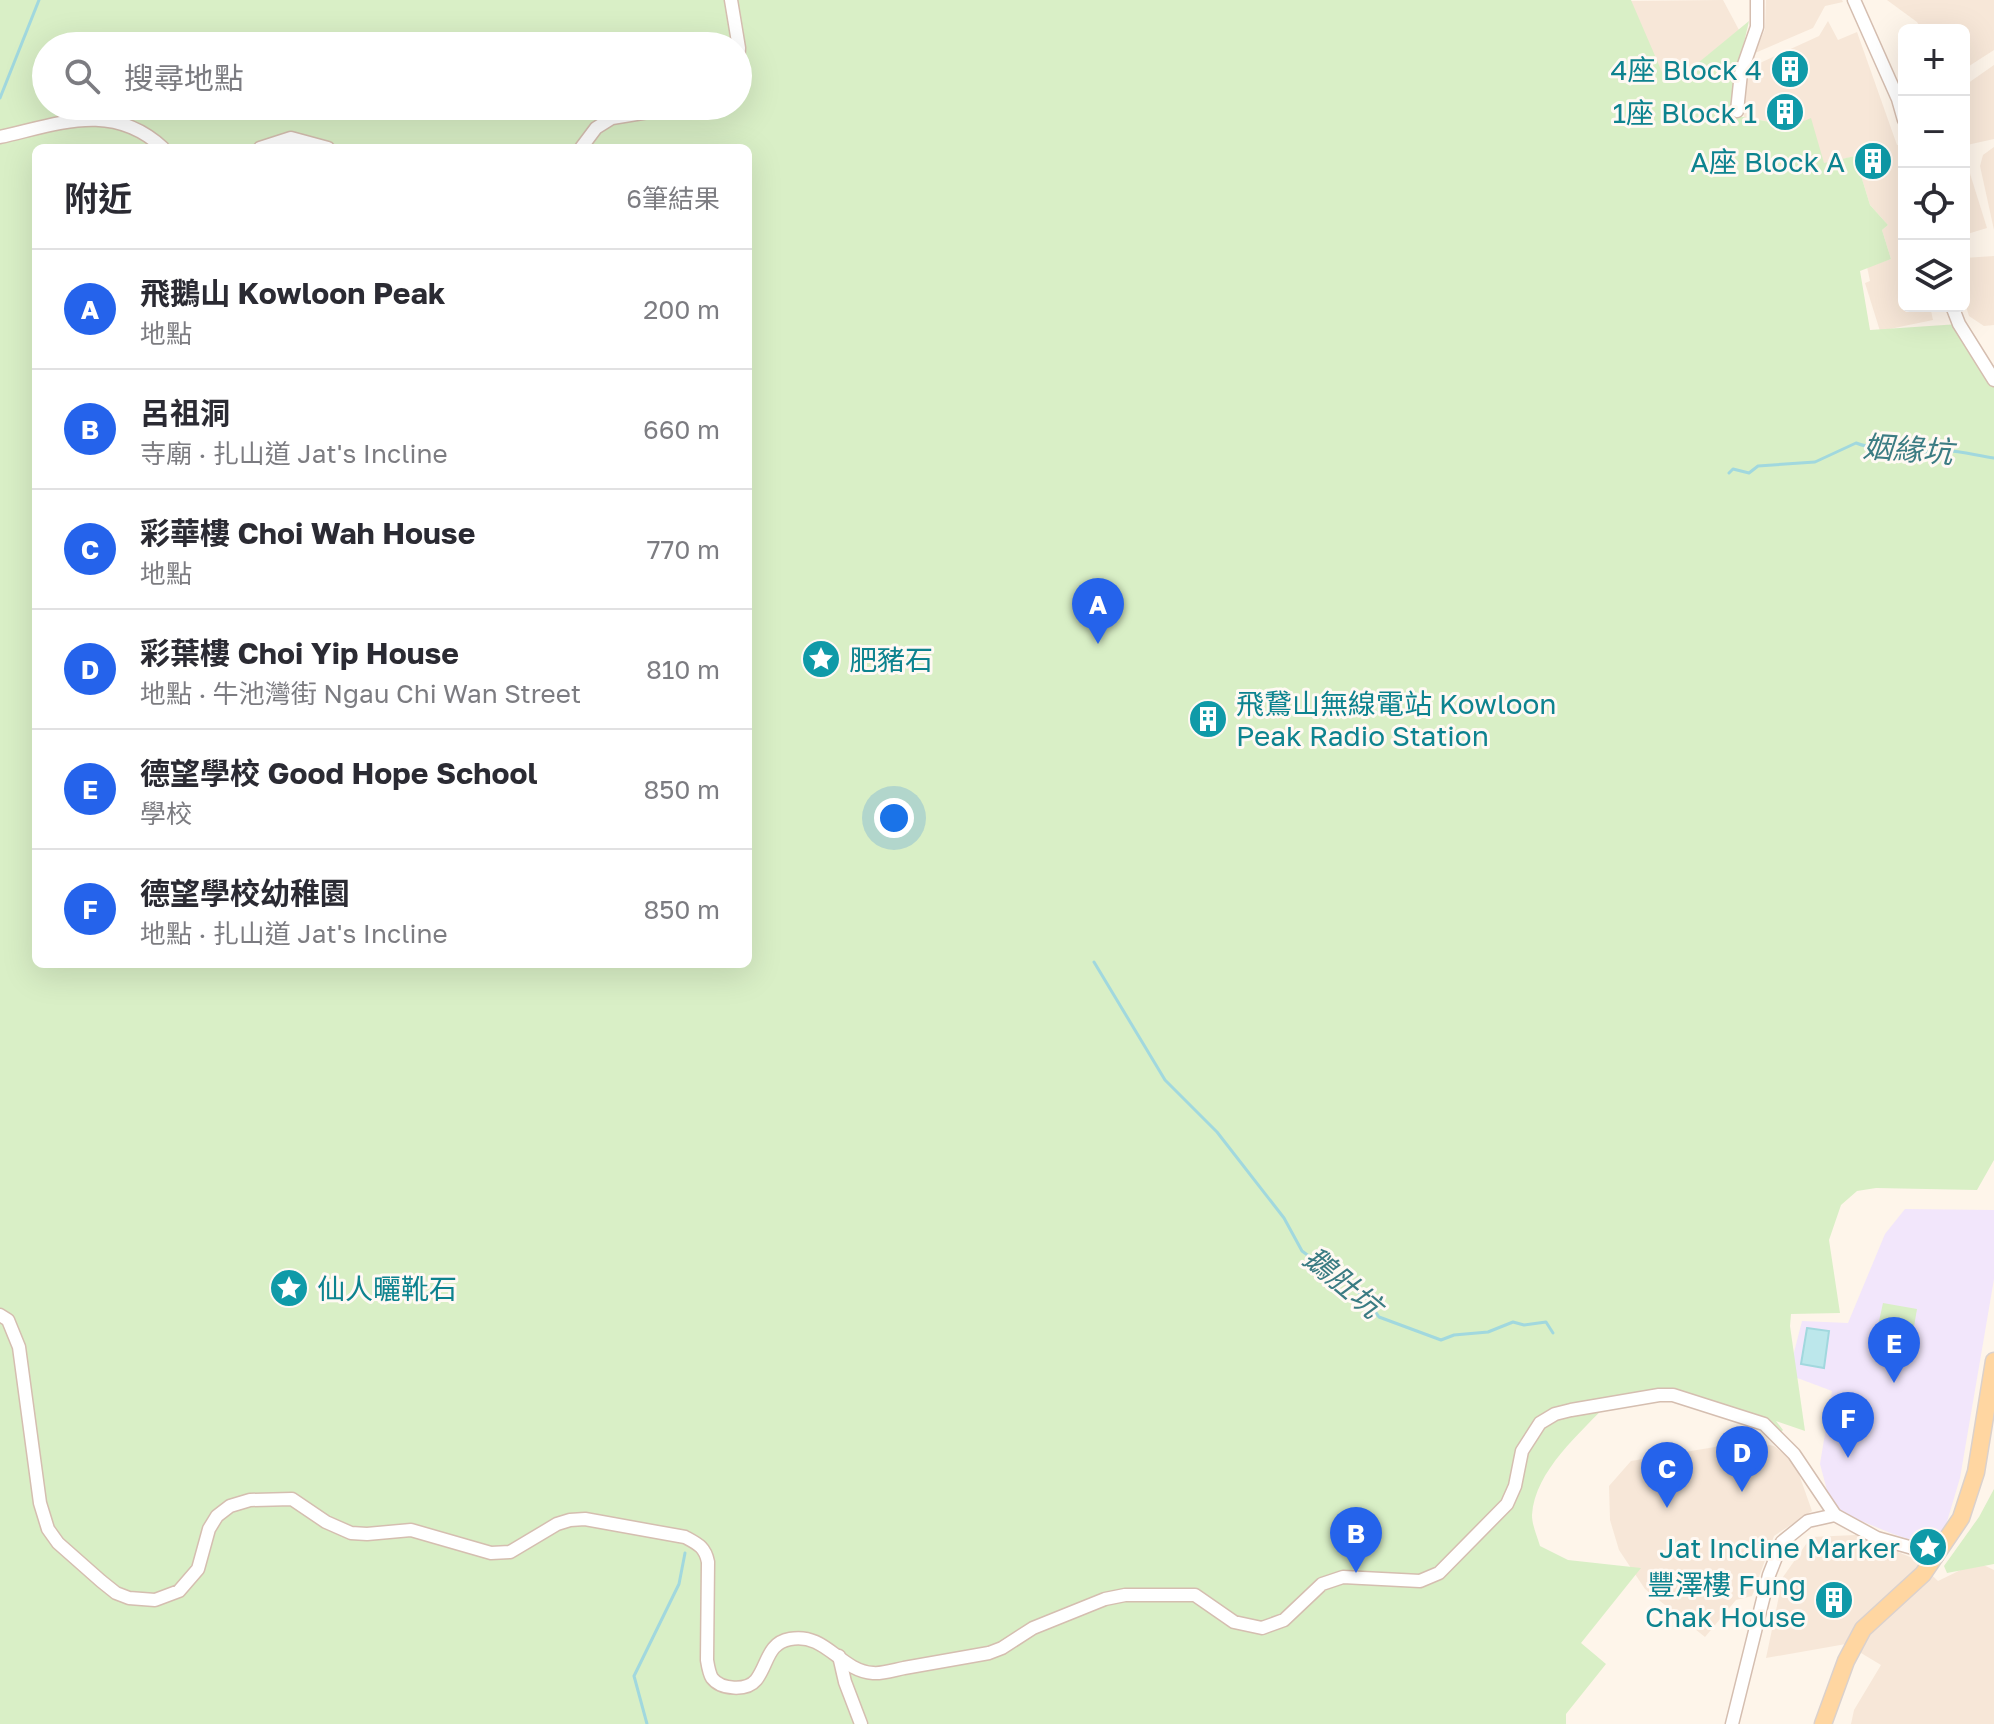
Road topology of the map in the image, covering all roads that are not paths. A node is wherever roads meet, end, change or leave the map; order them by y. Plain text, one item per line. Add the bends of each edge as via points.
1 (731, 0) edge
2 (1757, 0) edge
3 (1854, 0) edge
4 (736, 32) edge
5 (1898, 99) edge
6 (1737, 111) dead end
7 (94, 120) edge
8 (109, 120) edge
9 (609, 120) edge
10 (0, 137) edge
11 (157, 144) edge
12 (272, 144) edge
13 (313, 144) edge
14 (584, 144) edge
15 (1954, 312) edge
16 (1994, 380) edge
17 (0, 1315) edge
18 (1994, 1361) edge
19 (1835, 1515) junction
20 (1937, 1557) junction
21 (839, 1656) junction
22 (874, 1673) junction
23 (848, 1686) junction
24 (861, 1724) edge
25 (1732, 1724) edge
26 (1823, 1724) edge

1 - 4 street
2 - 6 street via 1757,27 1741,73
3 - 5 street
7 - 10 street
8 - 11 street
9 - 14 street
12 - 13 street via 291,138
15 - 16 street
17 - 21 street via 8,1320 19,1347 48,1529 116,1593 155,1600 179,1591 198,1569 217,1516 250,1500 292,1499 351,1533 411,1530 491,1553 510,1552 557,1524 585,1519 685,1537 706,1551 707,1660 716,1682 729,1687 755,1682 766,1657 787,1639 820,1642
18 - 20 main road via 1970,1494
19 - 20 street via 1877,1538
19 - 22 street via 1794,1454 1764,1424 1659,1395 1571,1410 1540,1423 1522,1451 1507,1504 1430,1578 1333,1578 1284,1620 1262,1628 1234,1622 1195,1595 1125,1595 1033,1628 989,1653
19 - 25 street via 1808,1521 1782,1542
20 - 26 main road via 1863,1629
21 - 22 street
21 - 23 street
22 - 23 street
23 - 24 street

